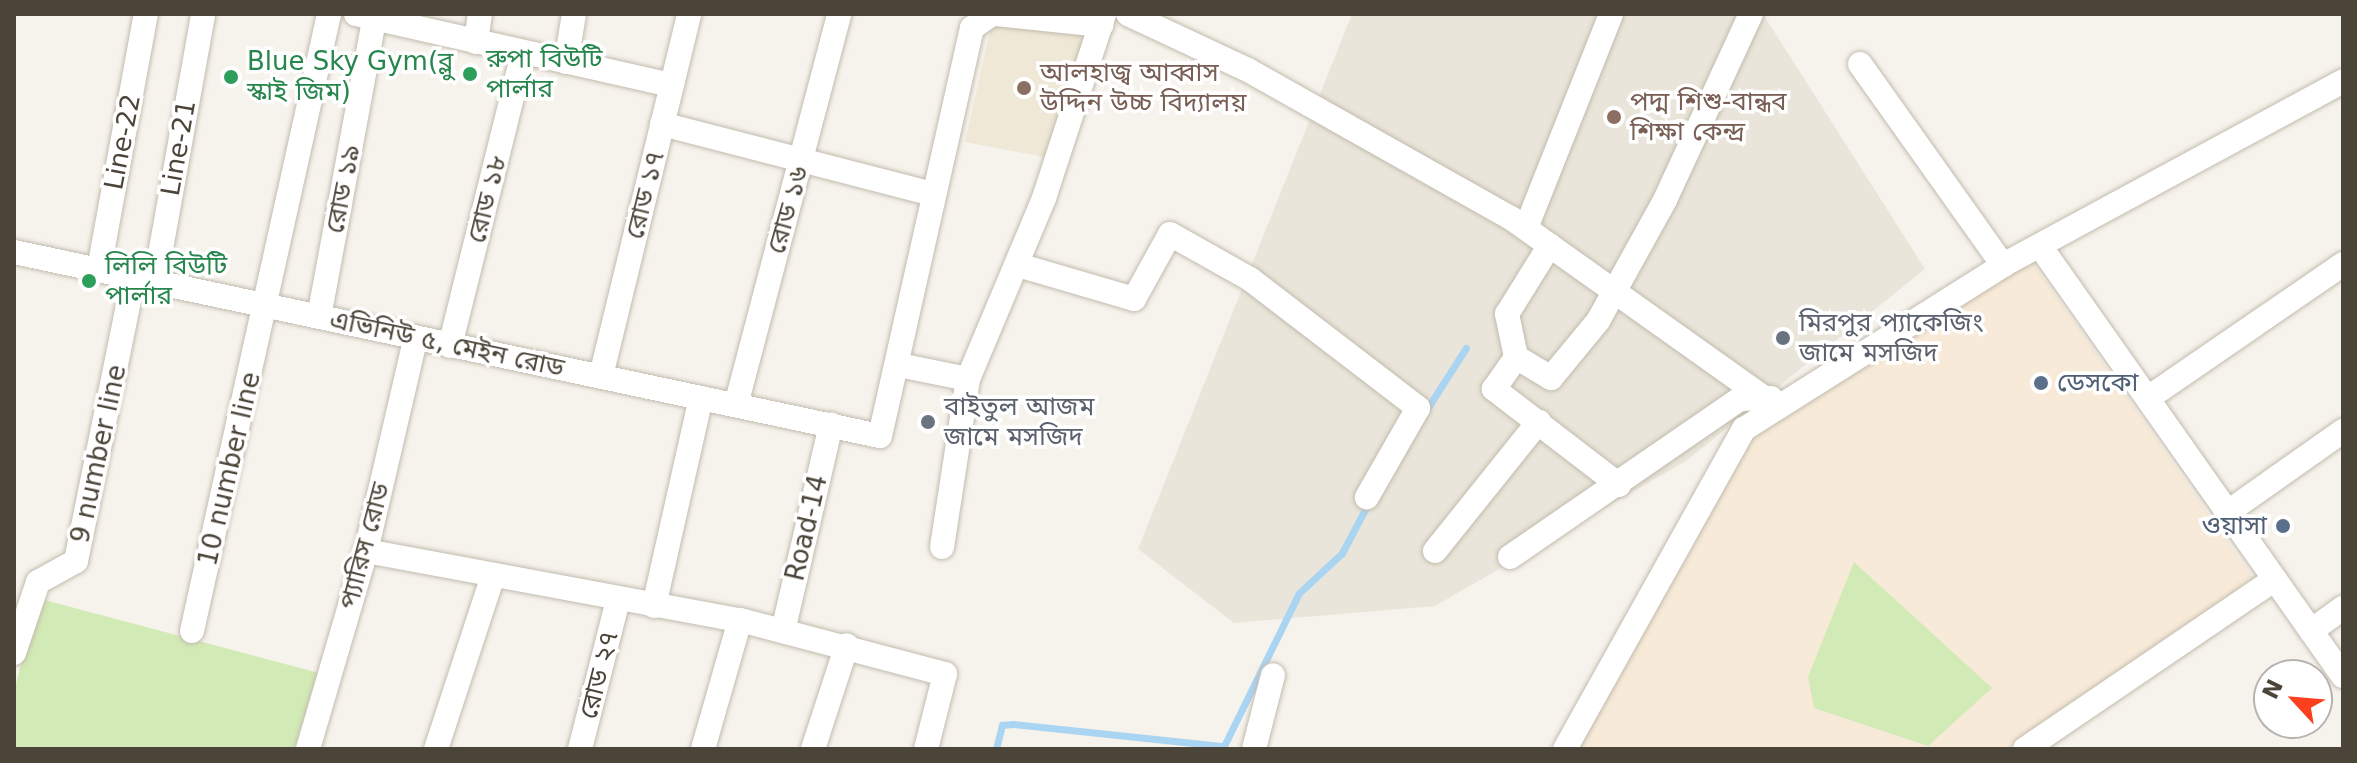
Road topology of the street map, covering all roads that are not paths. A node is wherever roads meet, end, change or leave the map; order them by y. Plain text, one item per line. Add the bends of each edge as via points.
1 (146, 14) edge
2 (203, 14) edge
3 (329, 14) edge
4 (480, 14) edge
5 (574, 14) edge
6 (689, 14) edge
7 (839, 14) edge
8 (994, 14) edge
9 (1128, 14) edge
10 (1611, 14) edge
11 (1751, 14) edge
12 (368, 16) edge
13 (1103, 20) edge
14 (476, 42) junction
15 (523, 53) junction
16 (566, 62) junction
17 (1860, 64) dead end
18 (2343, 81) edge
19 (672, 85) junction
20 (662, 124) junction
21 (803, 159) junction
22 (932, 194) junction
23 (1526, 228) junction
24 (1550, 245) junction
25 (2040, 246) junction
26 (14, 252) edge
27 (2343, 264) edge
28 (1018, 265) junction
29 (2003, 265) junction
30 (99, 269) junction
31 (145, 279) junction
32 (1617, 291) junction
33 (267, 306) junction
34 (319, 317) junction
35 (415, 340) junction
36 (450, 346) junction
37 (1516, 357) junction
38 (899, 365) junction
39 (601, 376) junction
40 (968, 379) junction
41 (2151, 396) junction
42 (701, 398) junction
43 (1772, 399) junction
44 (736, 405) junction
45 (1539, 421) junction
46 (831, 425) junction
47 (2343, 431) edge
48 (1619, 485) junction
49 (1367, 497) dead end
50 (2228, 512) junction
51 (942, 547) dead end
52 (366, 551) junction
53 (1435, 551) dead end
54 (1510, 557) dead end
55 (492, 579) junction
56 (2275, 579) junction
57 (618, 600) junction
58 (654, 606) junction
59 (2343, 608) edge
60 (740, 620) junction
61 (192, 631) dead end
62 (783, 631) junction
63 (2311, 631) junction
64 (847, 645) junction
65 (14, 653) edge
66 (1273, 675) dead end
67 (2343, 676) edge
68 (308, 749) edge
69 (436, 749) edge
70 (580, 749) edge
71 (703, 749) edge
72 (813, 749) edge
73 (926, 749) edge
74 (1254, 749) edge
75 (1565, 749) edge
76 (2025, 749) edge

1 - 30 street, Line-22
2 - 31 street, Line-21
3 - 33 street, 10 number line
4 - 14 street
5 - 16 street
6 - 19 street, রোড ১৭
7 - 21 street, রোড ১৬
8 - 13 street
8 - 22 street via 972,28
9 - 23 street via 1248,70
10 - 23 street
11 - 32 street
12 - 14 street
12 - 34 street, রোড ১৯
13 - 28 street
14 - 15 street
15 - 16 street
15 - 36 street, রোড ১৮
16 - 19 street
17 - 29 street
18 - 25 street
19 - 20 street, রোড ১৭
20 - 21 street
20 - 39 street, রোড ১৭
21 - 22 street
21 - 44 street, রোড ১৬
22 - 38 street
23 - 24 street
24 - 32 street
24 - 37 street via 1507,314
25 - 29 street
25 - 41 street
26 - 30 street, এভিনিউ ৫, মেইন রোড
27 - 41 street
28 - 40 street
28 - 49 street via 1134,299 1170,234 1250,279 1418,408
29 - 43 street
30 - 31 street, এভিনিউ ৫, মেইন রোড
31 - 33 street, এভিনিউ ৫, মেইন রোড
31 - 65 street, 9 number line via 76,561 38,582
32 - 37 street via 1551,378
32 - 43 street
33 - 34 street, এভিনিউ ৫, মেইন রোড
33 - 61 street, 10 number line
34 - 35 street, এভিনিউ ৫, মেইন রোড
35 - 36 street, এভিনিউ ৫, মেইন রোড
35 - 52 street, প্যারিস রোড
36 - 39 street, এভিনিউ ৫, মেইন রোড
37 - 45 street via 1494,389
38 - 40 street
38 - 46 street, এভিনিউ ৫, মেইন রোড via 880,436
39 - 42 street, এভিনিউ ৫, মেইন রোড
40 - 51 street
41 - 50 street
42 - 44 street, এভিনিউ ৫, মেইন রোড
42 - 58 street
43 - 48 street via 1740,399
43 - 75 street via 1744,429
44 - 46 street, এভিনিউ ৫, মেইন রোড
45 - 48 street
45 - 53 street
46 - 62 street, Road-14
47 - 50 street
48 - 54 street
50 - 56 street
52 - 55 street
52 - 68 street, প্যারিস রোড
55 - 57 street
55 - 69 street
56 - 63 street
56 - 76 street
57 - 58 street
57 - 70 street, রোড ২৭
58 - 60 street
59 - 63 street
60 - 62 street
60 - 71 street
62 - 64 street
63 - 67 street
64 - 72 street
64 - 73 street via 945,674
66 - 74 street

